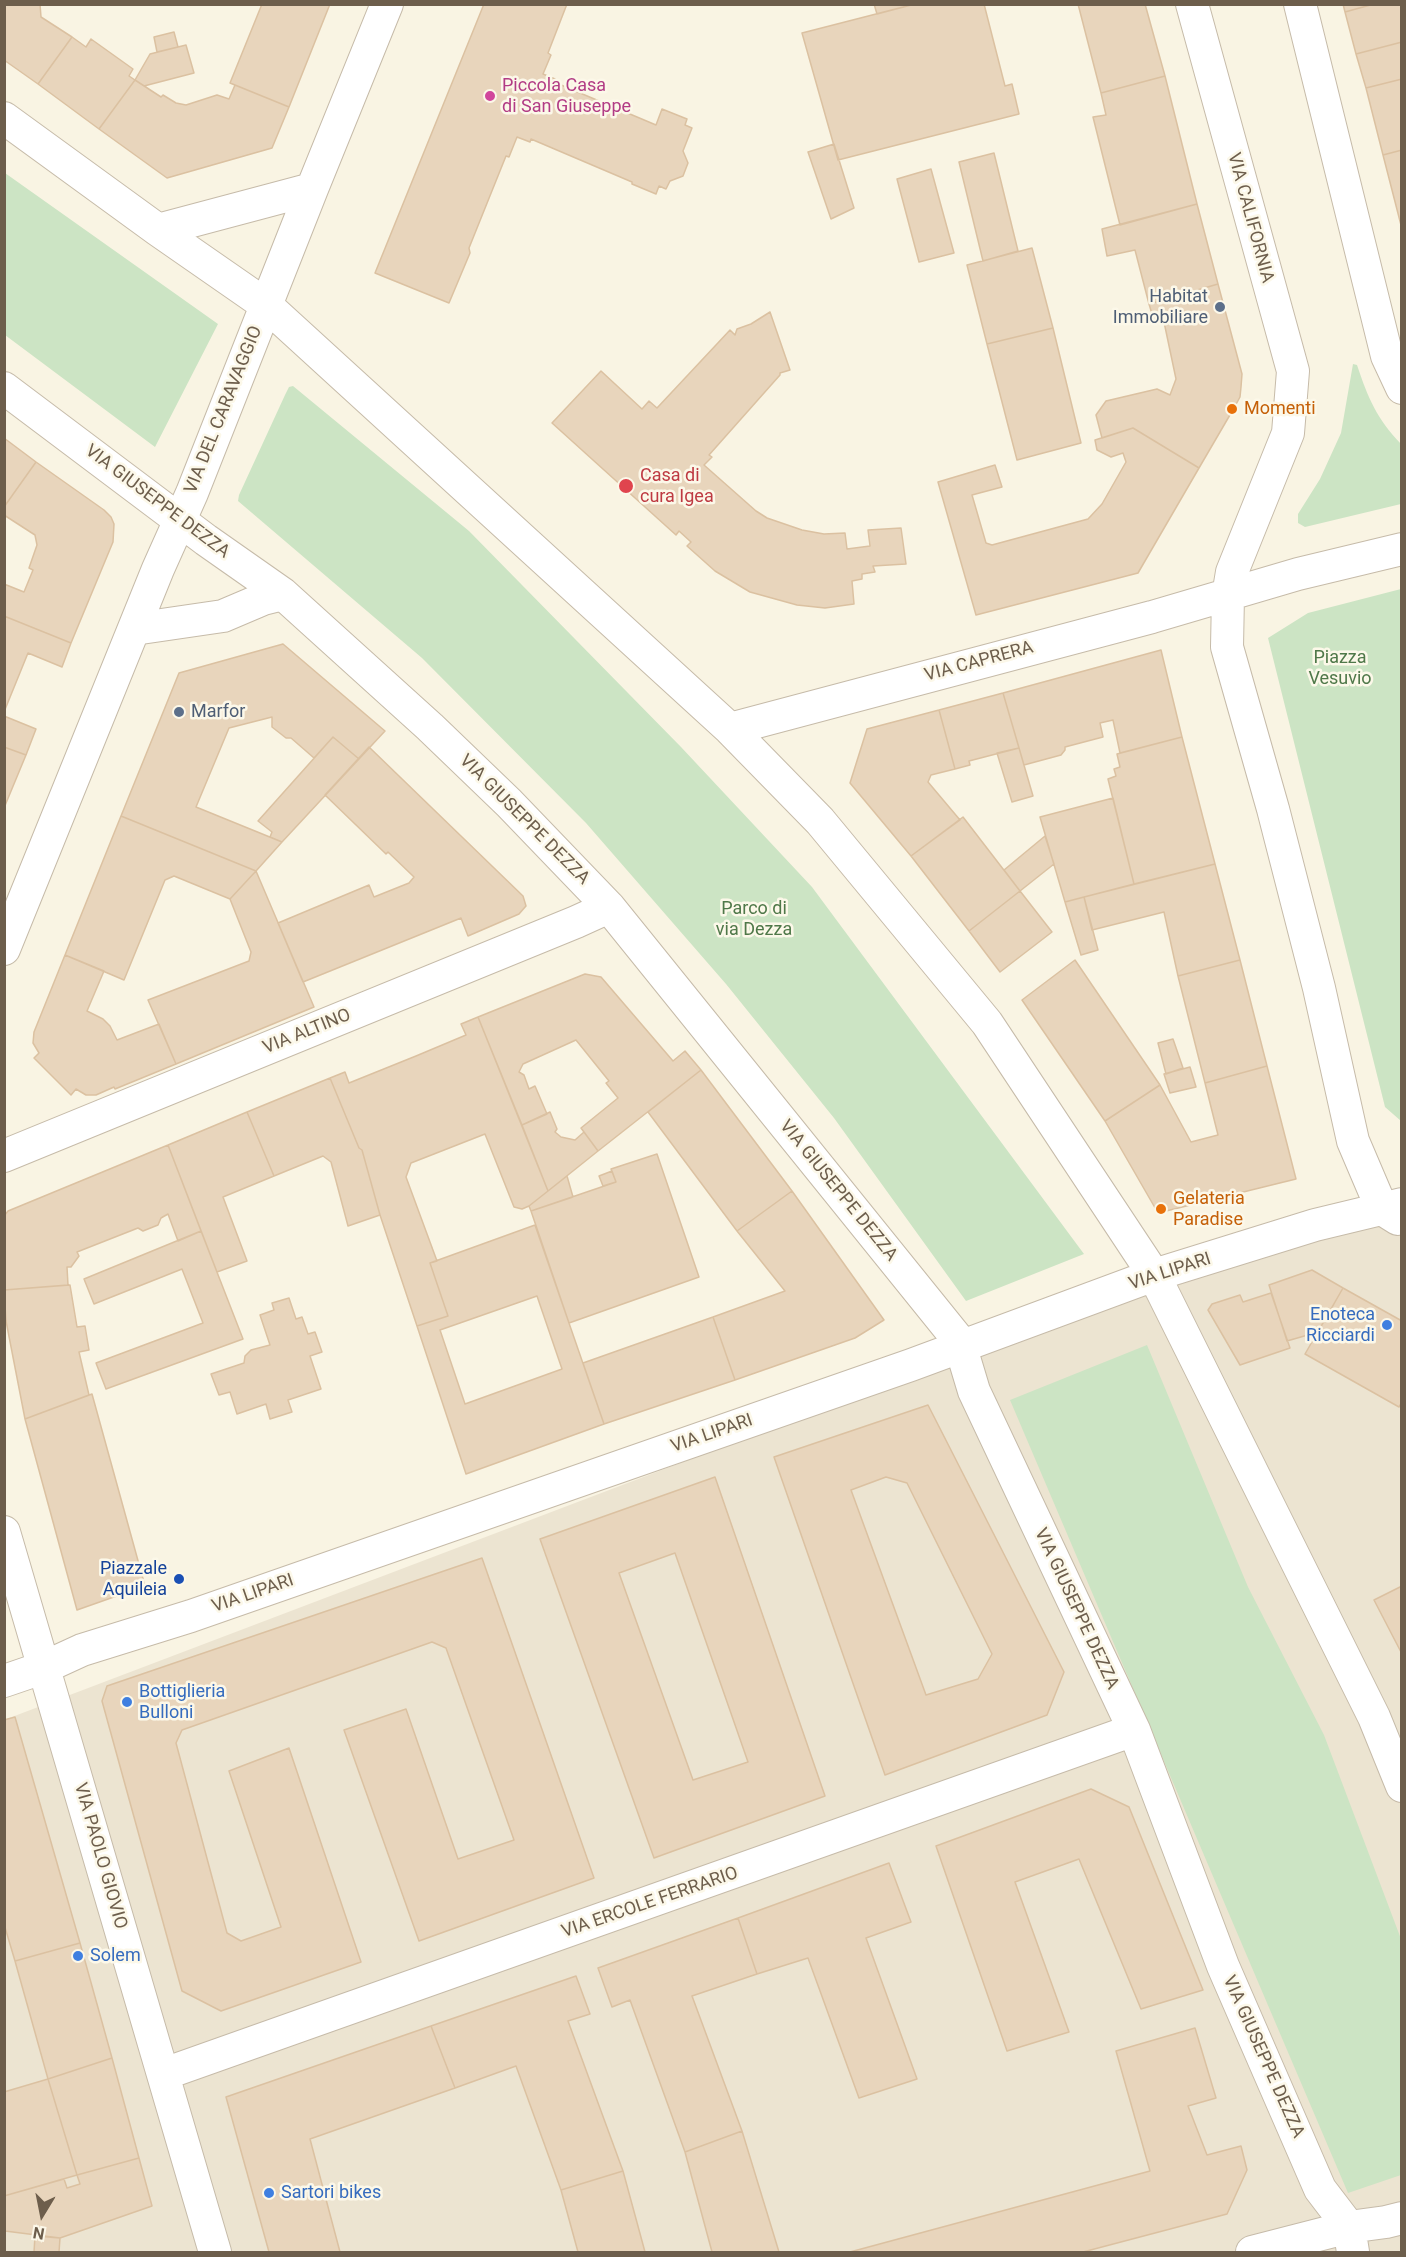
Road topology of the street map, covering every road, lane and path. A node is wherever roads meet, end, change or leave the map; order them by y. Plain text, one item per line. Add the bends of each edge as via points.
1 (387, 4) edge
2 (1192, 4) edge
3 (1300, 4) edge
4 (4, 118) edge
5 (312, 189) junction
6 (158, 230) junction
7 (266, 305) junction
8 (4, 388) edge
9 (1401, 388) edge
10 (180, 520) junction
11 (1401, 549) edge
12 (283, 594) junction
13 (1228, 596) junction
14 (134, 629) junction
15 (730, 729) junction
16 (609, 907) junction
17 (4, 949) edge
18 (4, 1156) edge
19 (1395, 1211) edge
20 (1154, 1275) junction
21 (960, 1347) junction
22 (4, 1532) edge
23 (45, 1667) junction
24 (4, 1681) edge
25 (1134, 1730) junction
26 (1401, 1786) edge
27 (164, 2074) junction
28 (1401, 2218) edge
29 (1351, 2240) edge
30 (215, 2253) edge
31 (1252, 2253) edge

1 - 5 street, VIA DEL CARAVAGGIO
2 - 13 street, VIA CALIFORNIA via 1293,371 1288,433 1240,549
3 - 9 street via 1387,356
4 - 6 street
5 - 6 street
5 - 7 street, VIA DEL CARAVAGGIO
6 - 7 street
7 - 10 street, VIA DEL CARAVAGGIO
7 - 15 street
8 - 10 street, VIA GIUSEPPE DEZZA
10 - 12 street, VIA GIUSEPPE DEZZA
10 - 14 street, VIA DEL CARAVAGGIO
11 - 13 street
12 - 14 street via 223,616
12 - 16 street, VIA GIUSEPPE DEZZA via 430,727
13 - 15 street, VIA CAPRERA
13 - 19 street via 1227,647 1273,809 1353,1141
14 - 17 street, VIA DEL CARAVAGGIO
15 - 20 street via 820,821 987,1023
16 - 18 street, VIA ALTINO
16 - 21 street, VIA GIUSEPPE DEZZA via 956,1337
19 - 20 street, VIA LIPARI via 1315,1226
20 - 21 street, VIA LIPARI
20 - 26 street via 1374,1717
21 - 23 street, VIA LIPARI via 191,1616 82,1650
21 - 25 street, VIA GIUSEPPE DEZZA via 974,1391
22 - 23 street
23 - 24 street
23 - 27 street, VIA PAOLO GIOVIO
25 - 27 street, VIA ERCOLE FERRARIO
25 - 29 street, VIA GIUSEPPE DEZZA via 1223,1966 1320,2189
27 - 30 street, VIA PAOLO GIOVIO
28 - 29 street
29 - 31 street

